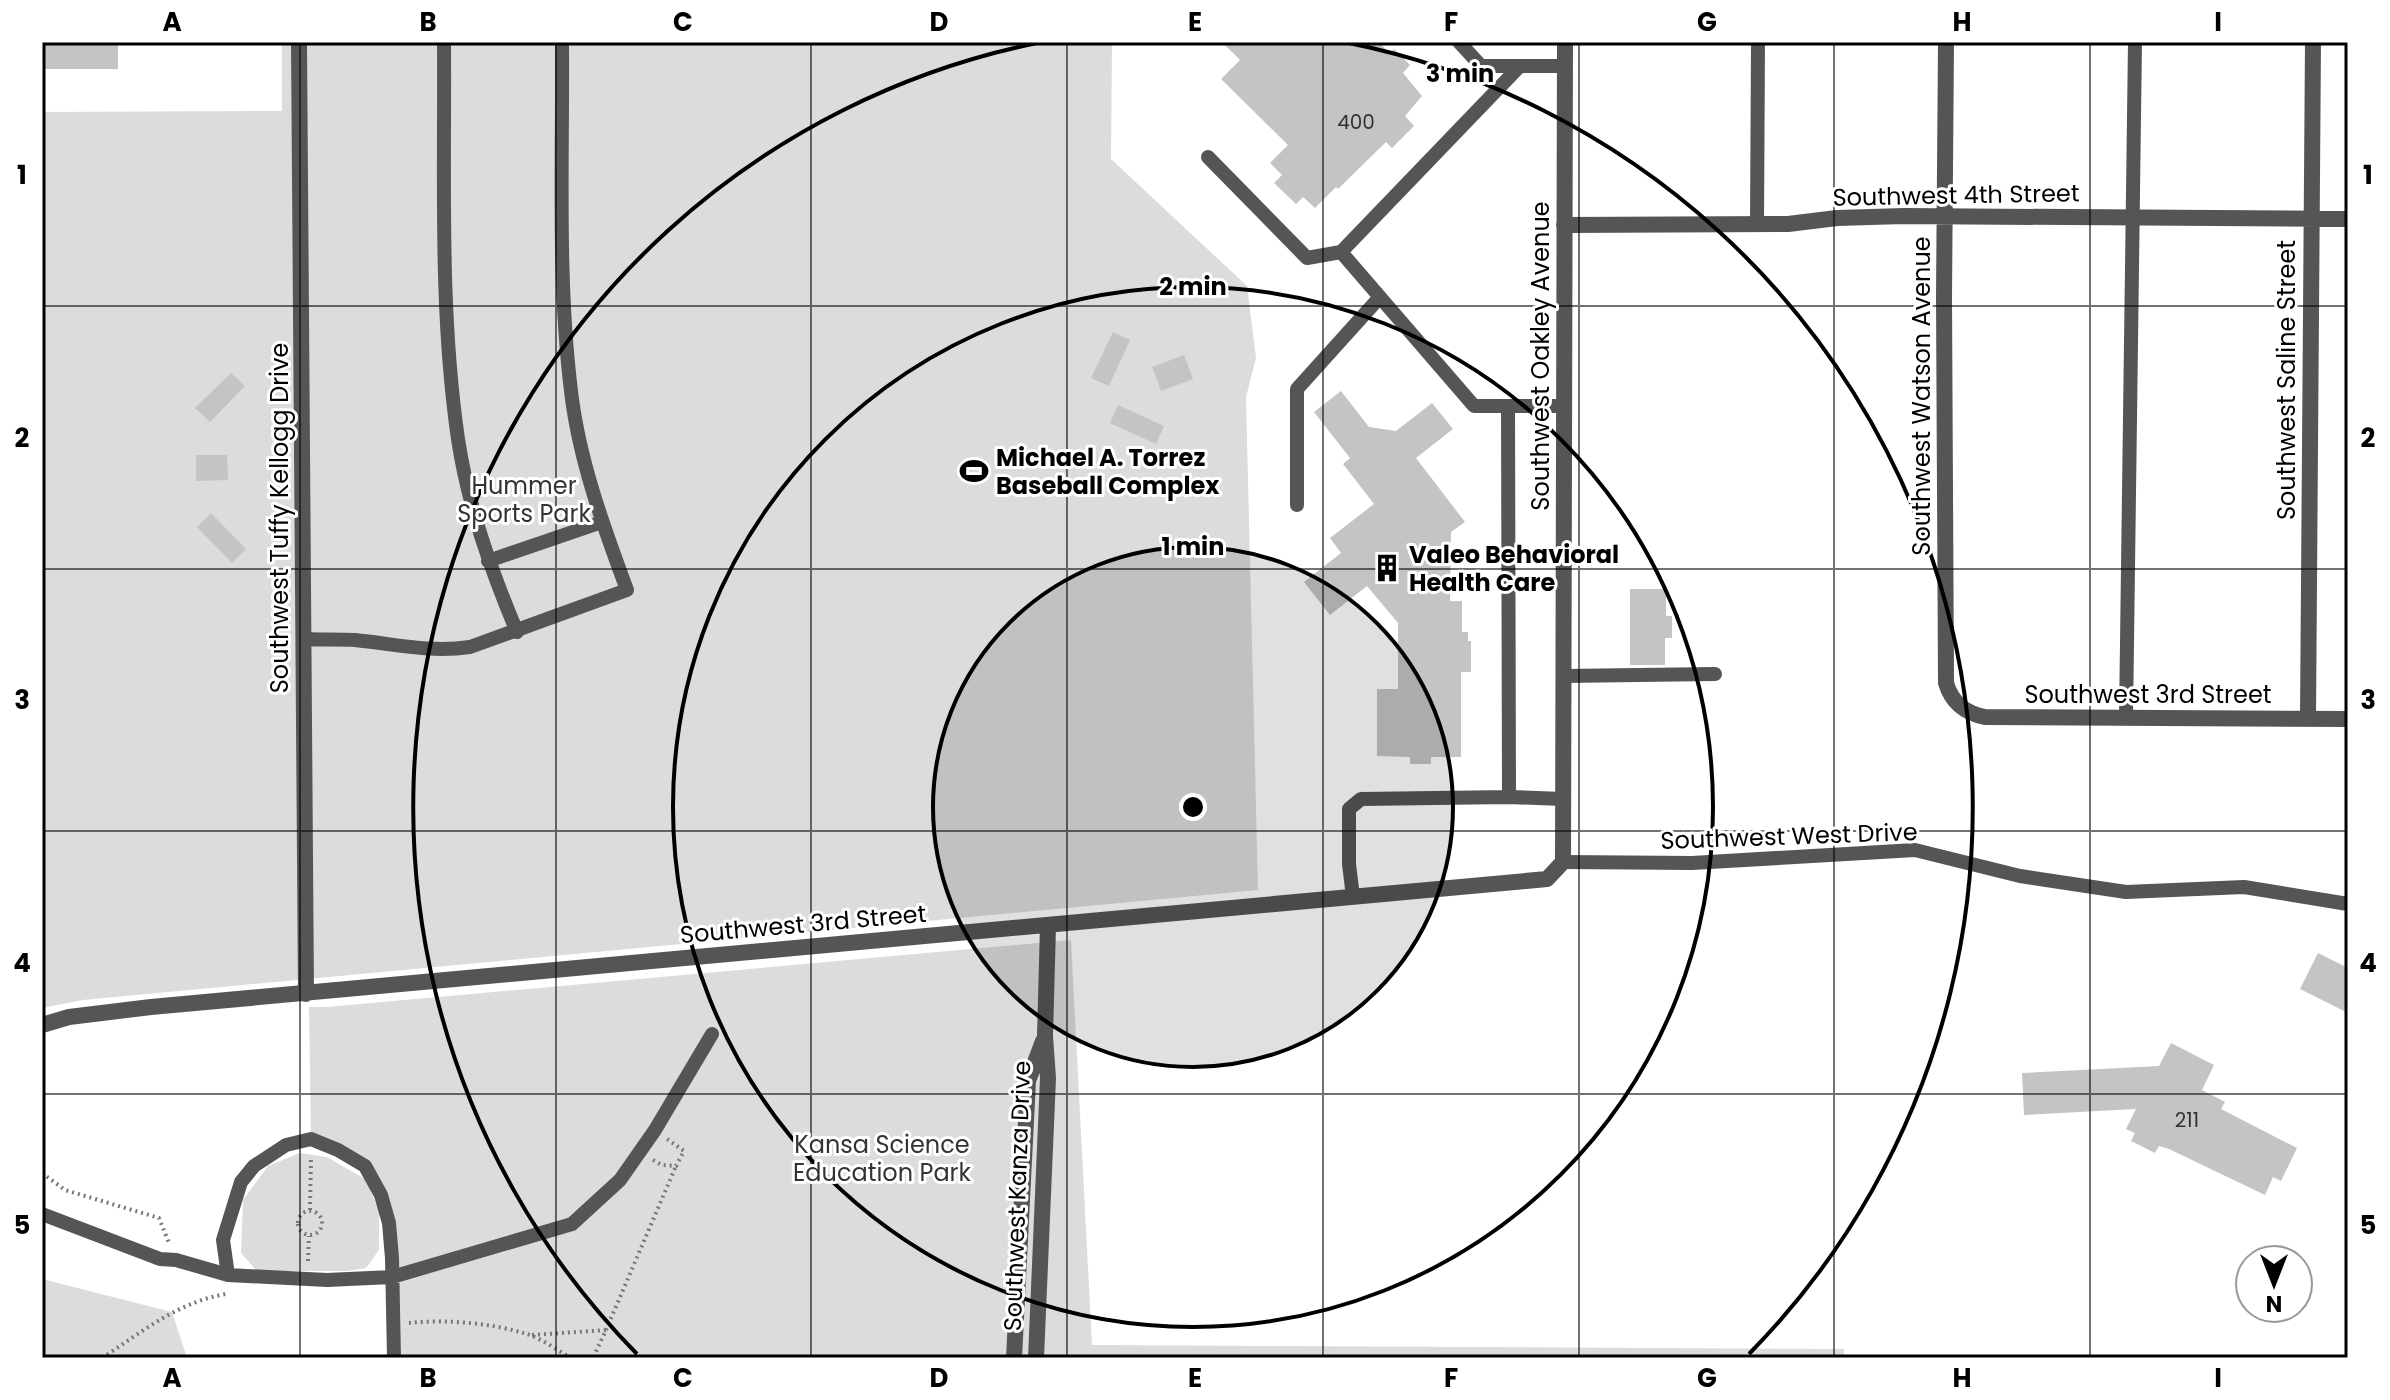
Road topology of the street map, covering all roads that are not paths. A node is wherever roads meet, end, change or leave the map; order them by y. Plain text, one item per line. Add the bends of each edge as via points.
1 (299, 42) edge
2 (444, 42) edge
3 (562, 42) edge
4 (1459, 42) edge
5 (1565, 42) edge
6 (1758, 42) edge
7 (1946, 42) edge
8 (2135, 42) edge
9 (2313, 42) edge
10 (1520, 66) junction
11 (1565, 66) junction
12 (1208, 157) dead end
13 (1944, 216) junction
14 (2133, 218) junction
15 (2311, 219) junction
16 (2348, 219) edge
17 (1757, 224) junction
18 (1564, 225) junction
19 (1341, 252) junction
20 (1380, 297) junction
21 (1508, 406) junction
22 (1564, 406) junction
23 (1297, 505) dead end
24 (602, 522) junction
25 (488, 561) junction
26 (517, 632) junction
27 (304, 639) junction
28 (1715, 674) dead end
29 (1563, 676) junction
30 (1954, 699) joint
31 (2126, 718) junction
32 (2308, 718) junction
33 (2348, 719) edge
34 (1509, 797) junction
35 (1563, 799) junction
36 (1563, 862) junction
37 (1353, 897) junction
38 (2348, 904) edge
39 (1048, 926) junction
40 (306, 994) junction
41 (42, 1025) edge
42 (712, 1034) dead end
43 (1045, 1036) junction
44 (42, 1214) edge
45 (228, 1275) junction
46 (392, 1277) junction
47 (394, 1358) edge
48 (1014, 1358) edge
49 (1036, 1358) edge

1 - 27 street, Southwest Tuffy Kellogg Drive
2 - 25 lane via 446,317 458,441
3 - 24 lane via 567,348 582,453
4 - 10 lane via 1481,66
5 - 11 street, Southwest Oakley Avenue
6 - 17 lane
7 - 13 street, Southwest Watson Avenue
8 - 14 lane
9 - 15 street, Southwest Saline Street
10 - 11 lane
10 - 19 lane
11 - 18 street, Southwest Oakley Avenue
12 - 19 lane via 1307,258
13 - 14 street, Southwest 4th Street
13 - 17 street, Southwest 4th Street
13 - 30 street, Southwest Watson Avenue via 1946,683
14 - 15 street, Southwest 4th Street
14 - 31 lane
15 - 16 street, Southwest 4th Street
15 - 32 street, Southwest Saline Street
17 - 18 street, Southwest 4th Street
18 - 22 street, Southwest Oakley Avenue
19 - 20 lane
20 - 21 lane via 1474,406
20 - 23 lane via 1297,389
21 - 22 lane
21 - 34 lane
22 - 29 street, Southwest Oakley Avenue
24 - 25 lane
24 - 26 lane via 627,590
25 - 26 lane
26 - 27 lane via 445,651
27 - 40 street, Southwest Tuffy Kellogg Drive
28 - 29 lane
29 - 35 street, Southwest Oakley Avenue
30 - 31 street, Southwest 3rd Street via 1968,712 1985,717
31 - 32 street, Southwest 3rd Street
32 - 33 street, Southwest 3rd Street
34 - 35 lane
34 - 37 lane via 1361,799 1349,809
35 - 36 street, Southwest Oakley Avenue
36 - 37 street, Southwest 3rd Street via 1547,879
36 - 38 lane, Southwest West Drive via 1692,863 1915,850 2020,876 2126,892 2244,887
37 - 39 street, Southwest 3rd Street
39 - 40 street, Southwest 3rd Street
39 - 43 street, Southwest Kanza Drive
40 - 41 street, Southwest 3rd Street via 97,1013
42 - 46 lane via 620,1180 572,1224
43 - 48 street, Southwest Kanza Drive via 1028,1081
43 - 49 street, Southwest Kanza Drive via 1048,1078
44 - 45 lane via 160,1259
45 - 46 lane
45 - 46 lane via 223,1240 241,1182 268,1155 311,1139 365,1166 389,1223
46 - 47 lane

